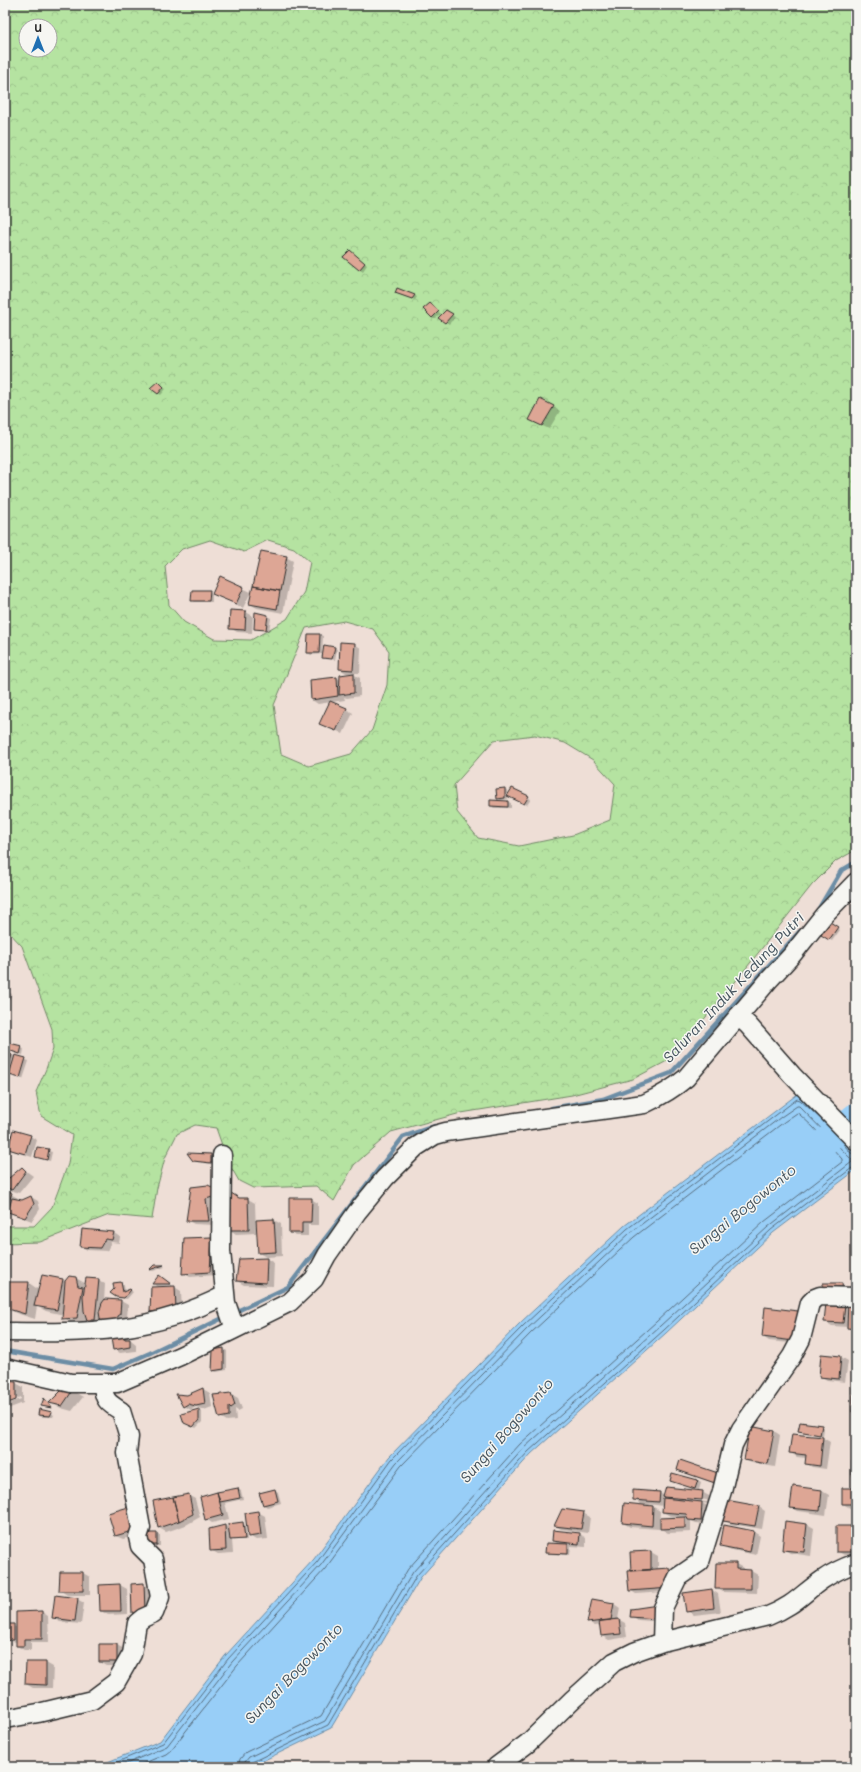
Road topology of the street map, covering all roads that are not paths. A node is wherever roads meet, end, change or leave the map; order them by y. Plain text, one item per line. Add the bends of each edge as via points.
1 (856, 882) edge
2 (738, 1016) junction
3 (856, 1141) edge
4 (222, 1155) dead end
5 (856, 1297) edge
6 (225, 1299) junction
7 (234, 1326) junction
8 (5, 1332) edge
9 (5, 1368) edge
10 (103, 1383) junction
11 (856, 1563) edge
12 (662, 1642) junction
13 (5, 1719) edge
14 (496, 1767) edge

1 - 2 street via 824,915
2 - 3 street
2 - 7 street via 676,1088 644,1104 446,1132 425,1140 370,1195 314,1279 304,1289 290,1302
4 - 6 street via 221,1251
5 - 12 street via 820,1296 810,1303 801,1338 792,1356 741,1429 733,1445 701,1558 698,1564 678,1577 663,1608
6 - 7 street
6 - 8 street via 168,1320 135,1327 81,1333
7 - 10 street via 117,1383
9 - 10 street via 71,1383
10 - 13 street via 103,1394 108,1403 121,1411 128,1437 127,1453 141,1528 138,1537 140,1546 153,1559 160,1597 154,1613 137,1623 132,1654 116,1682 92,1700 38,1714
11 - 12 street via 823,1579 782,1611
12 - 14 street via 614,1662 528,1743

